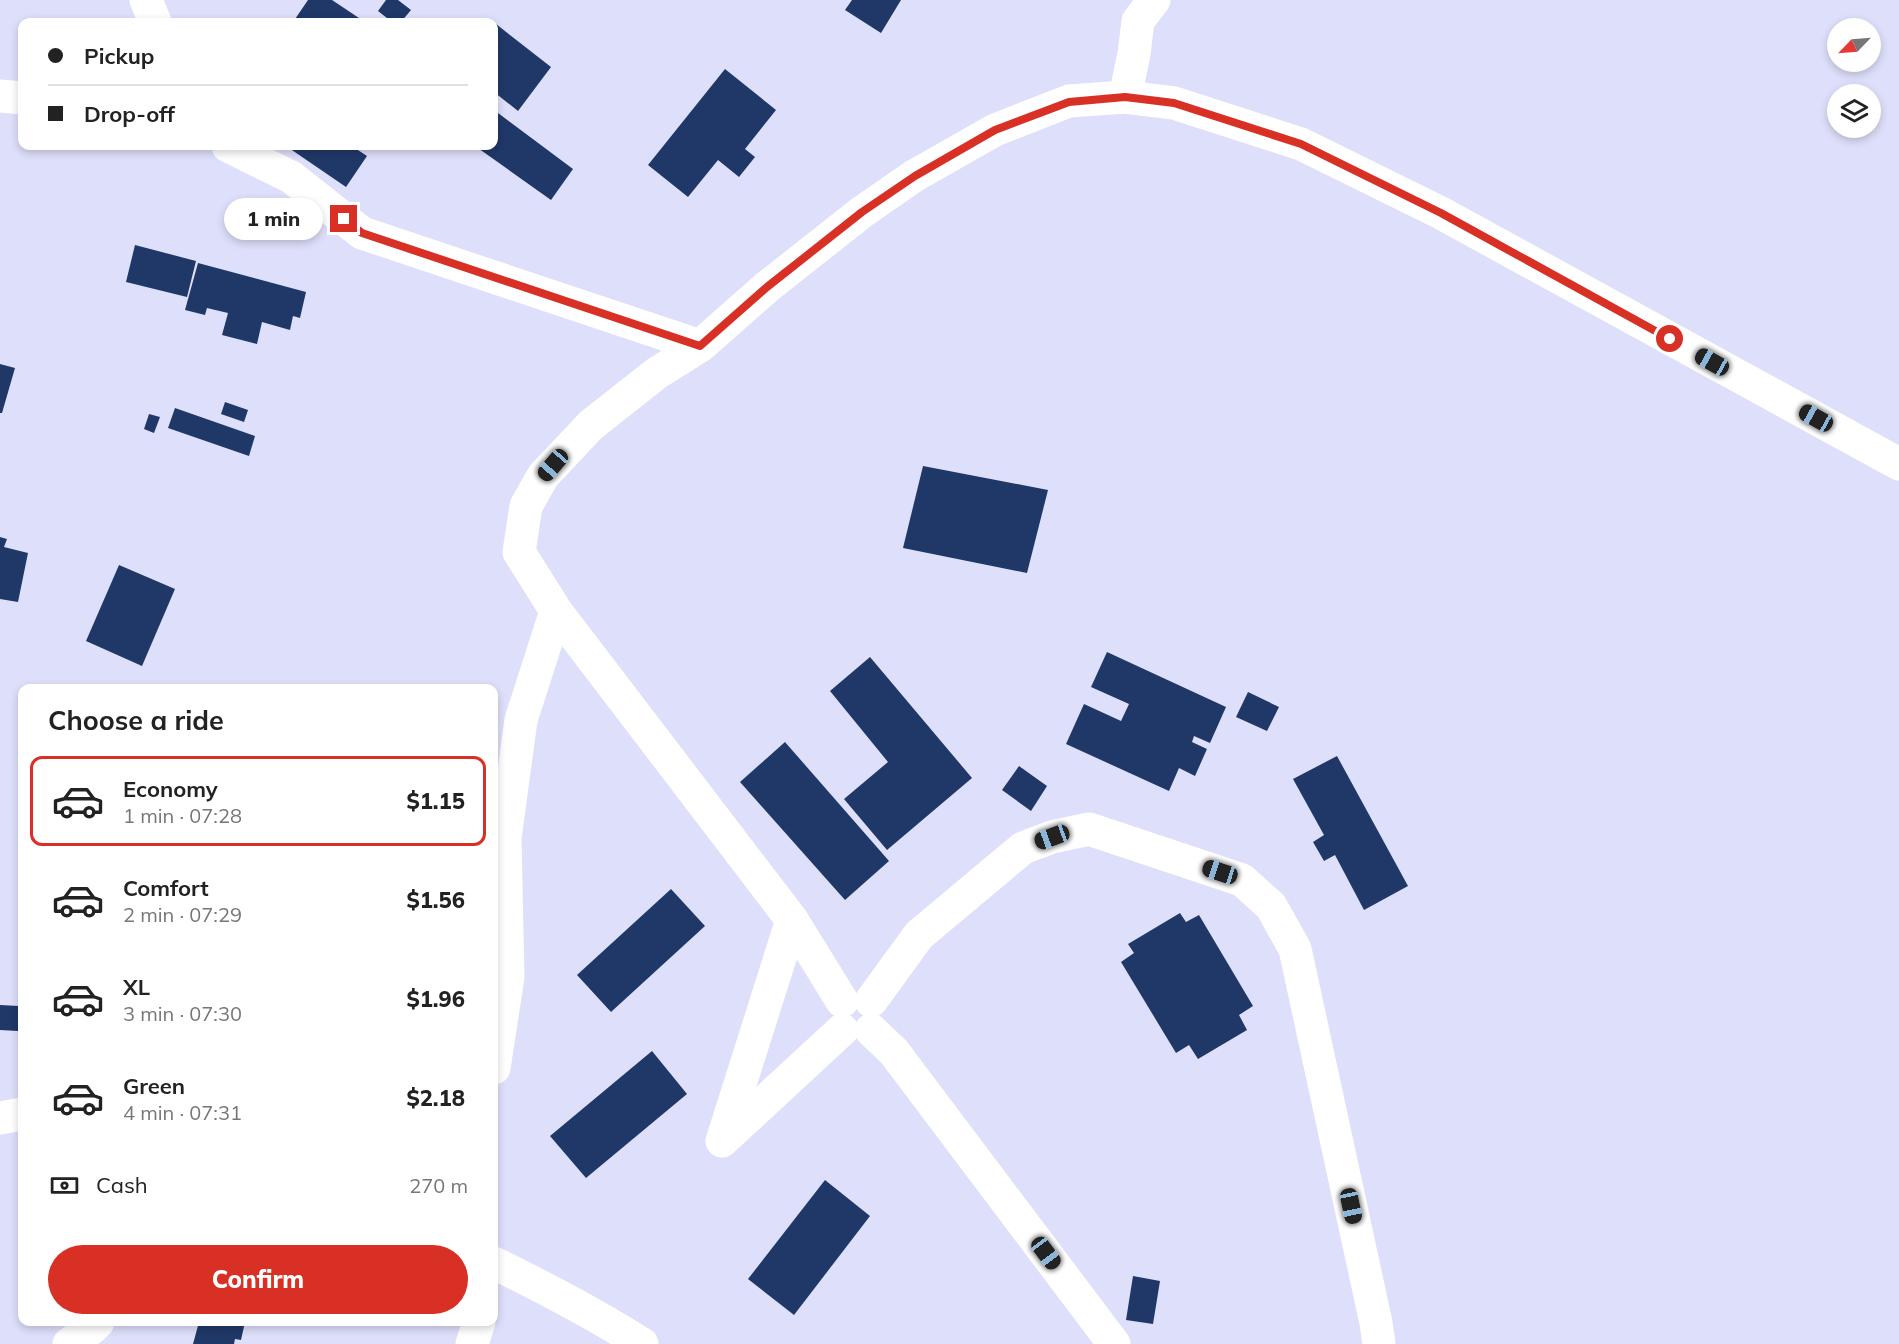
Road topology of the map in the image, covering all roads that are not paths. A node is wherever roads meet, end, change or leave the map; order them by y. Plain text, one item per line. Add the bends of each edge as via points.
1 (146, 0) edge
2 (1154, 0) edge
3 (153, 18) edge
4 (0, 96) edge
5 (1125, 97) junction
6 (18, 98) edge
7 (236, 150) edge
8 (700, 346) junction
9 (1899, 464) edge
10 (556, 611) junction
11 (792, 920) junction
12 (857, 1016) junction
13 (498, 1042) edge
14 (18, 1115) edge
15 (0, 1118) edge
16 (498, 1265) edge
17 (94, 1326) edge
18 (478, 1326) edge
19 (69, 1344) edge
20 (472, 1344) edge
21 (642, 1344) edge
22 (1114, 1344) edge
23 (1379, 1344) edge

1 - 3 street
2 - 5 street via 1138,21
4 - 6 street
5 - 8 street via 1069,102 995,130 915,176 767,287
5 - 9 street via 1174,103 1301,144 1441,213
7 - 8 street via 291,177 362,233
8 - 10 street via 657,373 591,425 543,476 526,506 519,552
10 - 11 street
10 - 13 street via 521,720 505,838 508,976
11 - 12 street
11 - 12 street via 722,1141
12 - 22 street via 894,1052
12 - 23 street via 919,935 1023,848 1052,837 1089,829 1242,880 1271,906 1295,949
14 - 15 street
16 - 21 street
17 - 19 street
18 - 20 street

